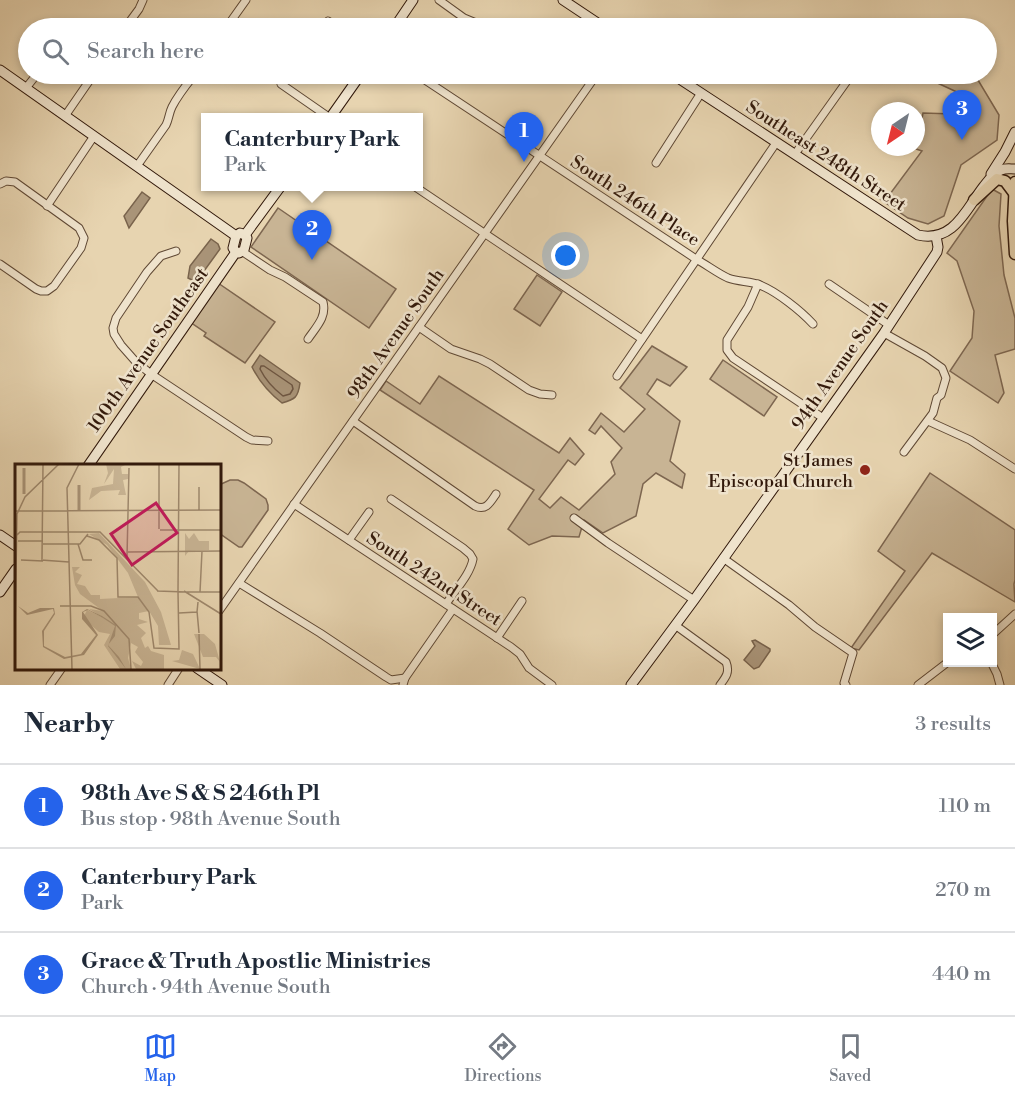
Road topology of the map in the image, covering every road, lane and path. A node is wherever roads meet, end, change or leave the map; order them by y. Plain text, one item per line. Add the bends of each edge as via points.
1 (143, 0) edge
2 (246, 0) edge
3 (413, 0) edge
4 (439, 0) edge
5 (563, 0) edge
6 (132, 18) edge
7 (233, 18) edge
8 (401, 18) edge
9 (464, 18) edge
10 (590, 18) edge
11 (0, 70) edge
12 (18, 82) edge
13 (20, 84) edge
14 (29, 84) edge
15 (87, 84) edge
16 (188, 84) edge
17 (281, 84) dead end
18 (355, 84) edge
19 (431, 84) edge
20 (590, 84) edge
21 (687, 84) edge
22 (845, 84) edge
23 (26, 88) junction
24 (701, 93) junction
25 (324, 113) edge
26 (333, 113) edge
27 (65, 116) junction
28 (1015, 132) edge
29 (94, 136) junction
30 (776, 143) junction
31 (795, 154) junction
32 (539, 156) junction
33 (656, 163) dead end
34 (137, 166) junction
35 (1015, 169) edge
36 (1, 183) edge
37 (1015, 187) edge
38 (981, 190) junction
39 (277, 191) edge
40 (421, 191) edge
41 (974, 200) junction
42 (47, 206) junction
43 (484, 234) junction
44 (241, 236) junction
45 (936, 236) junction
46 (176, 251) dead end
47 (239, 252) junction
48 (1015, 254) edge
49 (696, 259) junction
50 (0, 264) edge
51 (758, 284) junction
52 (829, 284) dead end
53 (813, 324) dead end
54 (418, 327) junction
55 (886, 329) junction
56 (308, 339) dead end
57 (642, 339) junction
58 (151, 374) junction
59 (617, 376) dead end
60 (552, 395) dead end
61 (823, 418) junction
62 (353, 421) junction
63 (928, 421) junction
64 (268, 441) dead end
65 (904, 453) dead end
66 (89, 464) edge
67 (1015, 469) edge
68 (496, 494) dead end
69 (392, 499) dead end
70 (294, 504) junction
71 (369, 512) dead end
72 (574, 518) dead end
73 (0, 535) edge
74 (349, 540) junction
75 (15, 545) edge
76 (723, 558) junction
77 (15, 570) edge
78 (239, 583) junction
79 (0, 592) edge
80 (694, 600) junction
81 (522, 601) dead end
82 (446, 604) junction
83 (453, 609) junction
84 (220, 610) edge
85 (1015, 614) edge
86 (675, 625) junction
87 (997, 631) edge
88 (497, 638) junction
89 (943, 666) edge
90 (993, 667) edge
91 (61, 670) edge
92 (178, 670) edge
93 (199, 670) edge
94 (404, 682) edge
95 (999, 683) edge
96 (50, 685) edge
97 (168, 685) edge
98 (222, 685) edge
99 (552, 685) edge
100 (631, 685) edge
101 (720, 685) edge
102 (846, 685) edge
103 (918, 685) edge

1 - 6 street
2 - 7 street
3 - 8 street
4 - 9 street
5 - 10 street
11 - 12 street
13 - 23 street
14 - 23 street
15 - 27 street
16 - 34 street
17 - 25 street
18 - 26 street
19 - 32 street, South 246th Place
20 - 32 street, 98th Avenue South
21 - 24 street, Southeast 248th Street
22 - 31 street
23 - 27 street
24 - 30 street, Southeast 248th Street
24 - 33 street
27 - 29 street
28 - 38 street
29 - 34 street
29 - 42 street
30 - 31 street, Southeast 248th Street
30 - 49 street
31 - 45 street, Southeast 248th Street via 912,232
32 - 43 street, 98th Avenue South
32 - 49 street, South 246th Place
34 - 44 street
35 - 38 street via 998,171
36 - 42 street via 15,182
37 - 41 main road via 997,179
37 - 48 main road
38 - 41 street
39 - 44 street
40 - 43 street
41 - 45 street via 953,227
42 - 50 street via 79,228 84,238 54,286 47,291 36,289
43 - 54 street, 98th Avenue South
43 - 57 street
44 - 47 street via 247,238
45 - 55 street, 94th Avenue South via 937,252
46 - 58 street via 155,261 113,324 120,345
47 - 56 street via 323,302 324,315
47 - 58 street, 100th Avenue Southeast
49 - 51 street, South 246th Place via 727,277
49 - 57 street
51 - 53 street, South 246th Place via 802,312
51 - 61 street via 727,340 727,350 733,358
52 - 55 street
54 - 60 street via 529,390
54 - 62 street, 98th Avenue South
55 - 61 street, 94th Avenue South
55 - 63 street via 945,373 946,381
57 - 59 street
58 - 64 street via 246,437
58 - 66 street, 100th Avenue Southeast
61 - 76 street, 94th Avenue South
62 - 68 street via 475,506 487,507
62 - 70 street, 98th Avenue South
63 - 65 street
63 - 67 street via 970,440
69 - 82 street via 473,559
70 - 74 street, South 242nd Street
70 - 78 street, 98th Avenue South
71 - 74 street
72 - 80 street
73 - 75 street
74 - 82 street, South 242nd Street
76 - 80 street, 94th Avenue South
76 - 102 street via 853,653
77 - 79 street
78 - 84 street, 98th Avenue South
78 - 94 street via 391,680
80 - 86 street, 94th Avenue South
81 - 88 street
82 - 83 street, South 242nd Street
83 - 88 street, South 242nd Street
83 - 94 street
85 - 87 street
86 - 100 street, 94th Avenue South
86 - 101 street via 722,658 729,671
88 - 99 street, South 242nd Street via 517,651 529,668
89 - 103 street
90 - 95 street
91 - 96 street
92 - 97 street
93 - 98 street

